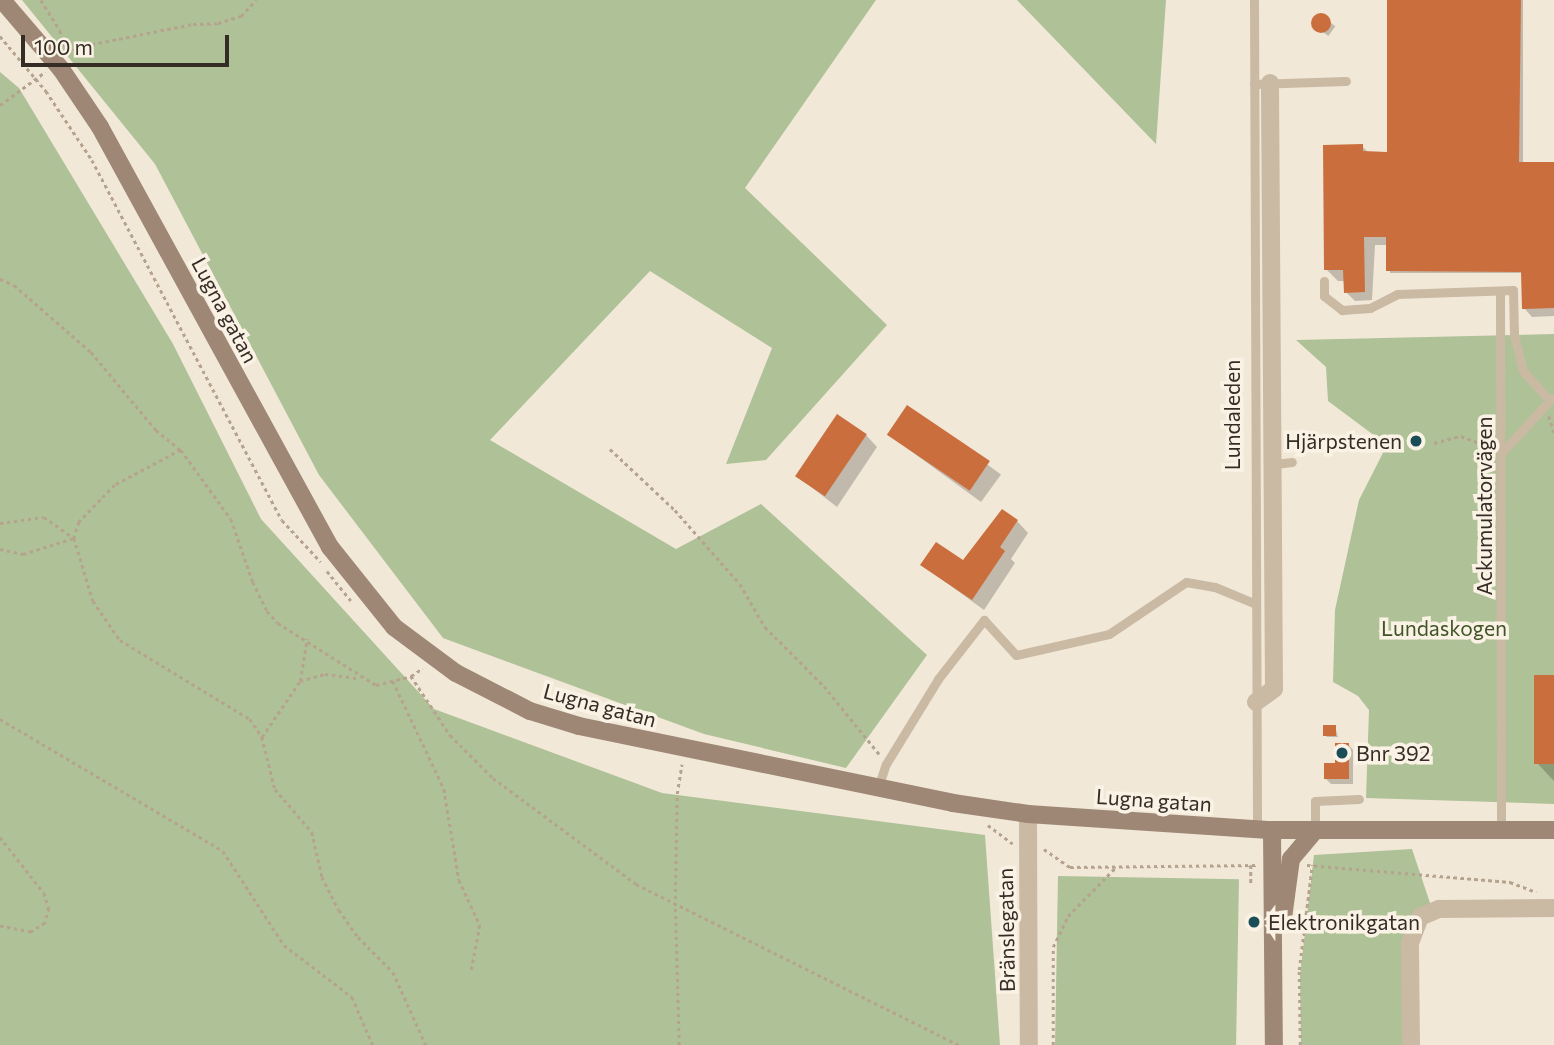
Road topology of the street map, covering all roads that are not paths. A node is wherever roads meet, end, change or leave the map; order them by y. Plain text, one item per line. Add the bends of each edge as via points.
1 (2, 0) edge
2 (1254, 0) edge
3 (1346, 81) dead end
4 (1262, 83) junction
5 (1324, 281) dead end
6 (1500, 292) junction
7 (1551, 398) edge
8 (1503, 452) junction
9 (1256, 604) junction
10 (1256, 702) junction
11 (877, 790) junction
12 (1359, 799) dead end
13 (1028, 814) junction
14 (1264, 830) junction
15 (1501, 830) junction
16 (1554, 830) edge
17 (1315, 831) junction
18 (1548, 901) edge
19 (1274, 966) junction
20 (1029, 1045) edge
21 (1273, 1045) edge
22 (1411, 1045) edge

1 - 11 main road, Lugna gatan via 83,98 293,486 359,587 394,626 456,673 530,711 692,752
2 - 4 lane, Lundaleden
3 - 4 lane
4 - 9 lane, Lundaleden
4 - 10 street via 1284,463 1274,689
5 - 6 lane via 1324,296 1342,310 1370,308 1397,294
6 - 7 lane via 1513,290 1514,335 1523,371
6 - 8 lane, Ackumulatorvägen
7 - 8 lane
8 - 15 lane, Ackumulatorvägen
9 - 10 lane, Lundaleden
9 - 11 lane via 1215,587 1186,582 1109,634 1016,656 984,620 951,661 886,764
10 - 14 lane, Lundaleden
11 - 13 main road, Lugna gatan
12 - 17 lane via 1315,797
13 - 14 main road, Lugna gatan
13 - 20 street, Bränslegatan
14 - 17 main road, Lugna gatan
14 - 19 main road, Lundaleden
15 - 16 main road, Lugna gatan
15 - 17 main road, Lugna gatan
17 - 19 main road, Lundaleden via 1288,866
18 - 22 street via 1439,909 1420,917 1410,943
19 - 21 main road, Lundaleden

